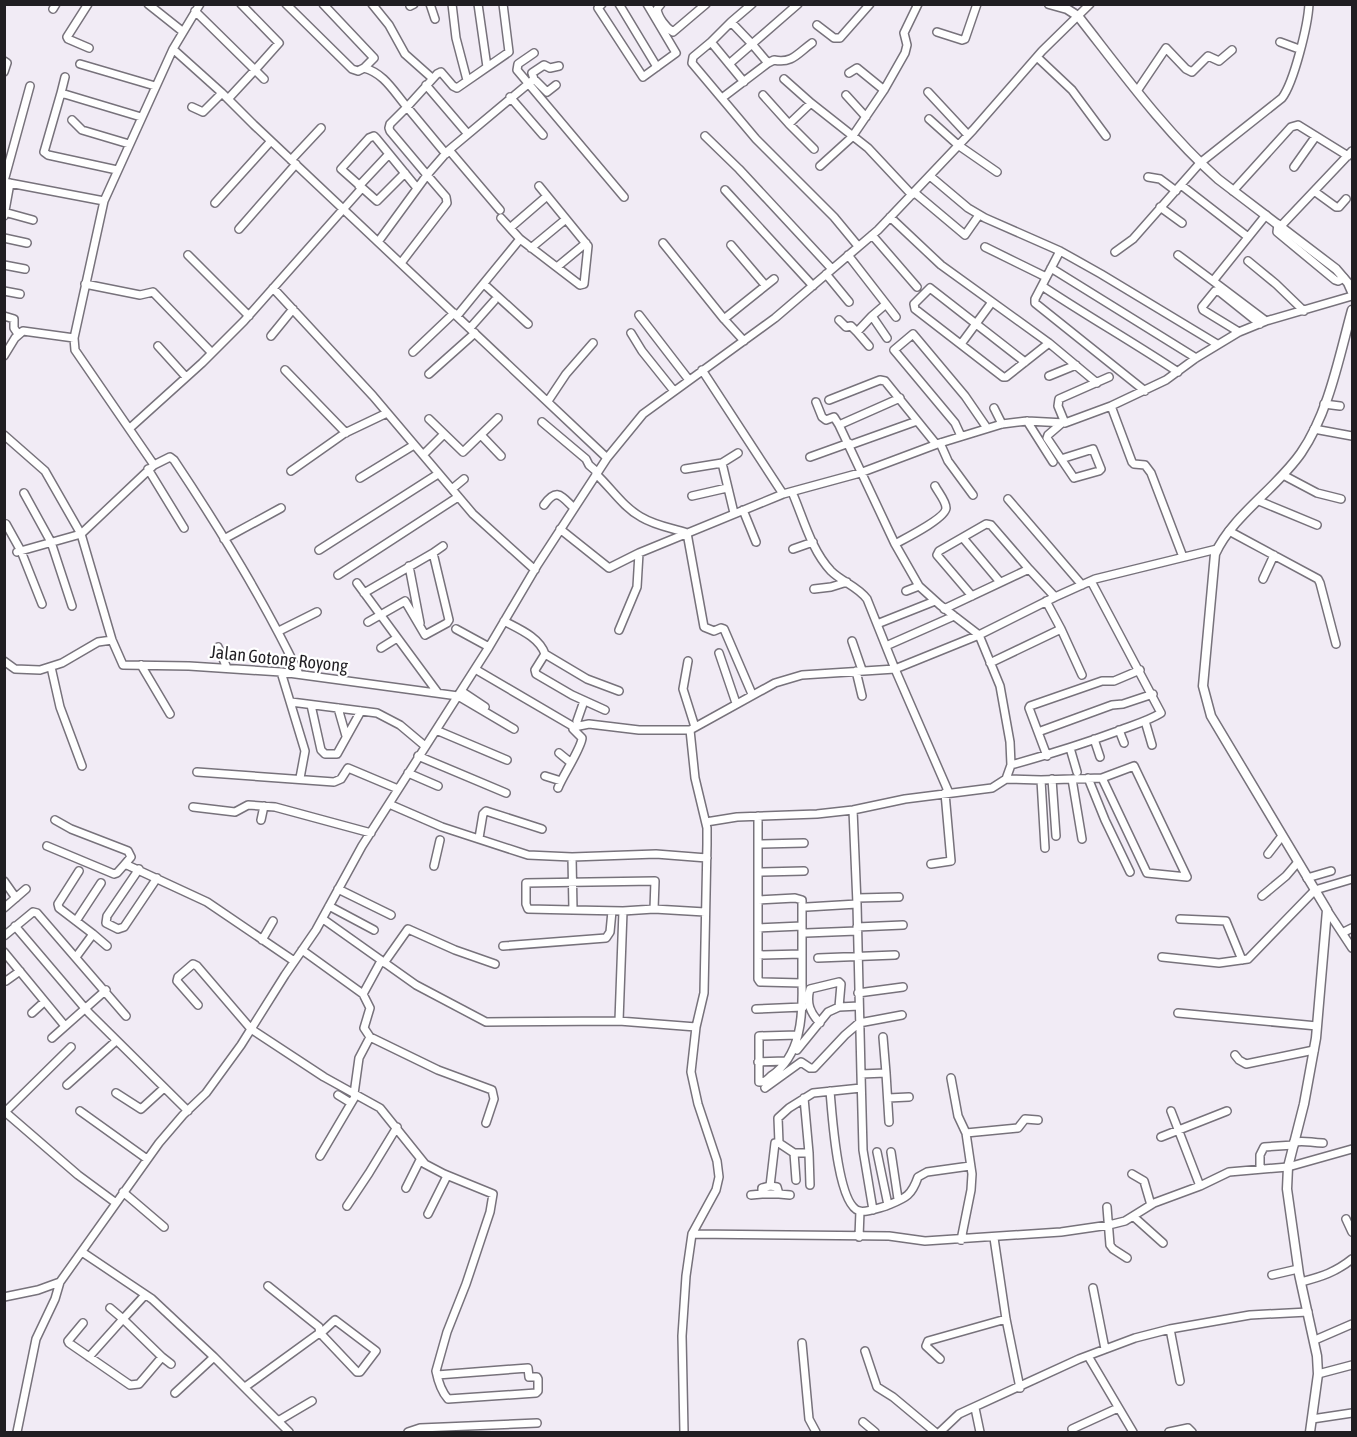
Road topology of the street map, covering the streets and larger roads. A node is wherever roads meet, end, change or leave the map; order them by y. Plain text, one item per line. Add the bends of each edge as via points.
1 (88, 4) edge
2 (148, 4) edge
3 (200, 4) edge
4 (241, 4) edge
5 (286, 4) edge
6 (334, 4) edge
7 (372, 4) edge
8 (430, 4) edge
9 (452, 4) edge
10 (478, 4) edge
11 (503, 4) edge
12 (619, 4) edge
13 (647, 4) edge
14 (661, 4) edge
15 (706, 4) edge
16 (752, 4) edge
17 (798, 4) edge
18 (870, 4) edge
19 (918, 4) edge
20 (977, 4) edge
21 (1049, 4) edge
22 (1090, 4) edge
23 (1309, 4) edge
24 (598, 6) edge
25 (325, 7) edge
26 (195, 11) junction
27 (1078, 16) junction
28 (435, 19) dead end
29 (731, 22) junction
30 (817, 24) dead end
31 (182, 31) junction
32 (937, 32) dead end
33 (711, 42) junction
34 (1280, 42) dead end
35 (812, 43) dead end
36 (752, 44) junction
37 (89, 48) dead end
38 (173, 49) junction
39 (1299, 49) junction
40 (1232, 50) dead end
41 (534, 53) dead end
42 (1037, 57) junction
43 (4, 61) edge
44 (768, 63) junction
45 (80, 64) dead end
46 (729, 64) junction
47 (559, 66) dead end
48 (487, 67) junction
49 (657, 67) junction
50 (364, 68) junction
51 (255, 70) junction
52 (4, 72) edge
53 (849, 73) dead end
54 (65, 77) dead end
55 (432, 78) junction
56 (264, 79) dead end
57 (784, 79) dead end
58 (467, 80) junction
59 (531, 81) junction
60 (744, 82) junction
61 (426, 84) junction
62 (556, 84) dead end
63 (30, 86) dead end
64 (155, 86) junction
65 (884, 90) junction
66 (1137, 91) junction
67 (928, 92) dead end
68 (61, 93) junction
69 (763, 95) dead end
70 (846, 95) dead end
71 (225, 96) junction
72 (510, 97) junction
73 (722, 98) junction
74 (811, 103) junction
75 (192, 107) dead end
76 (407, 107) junction
77 (141, 117) junction
78 (866, 117) junction
79 (929, 119) dead end
80 (72, 120) dead end
81 (789, 124) junction
82 (321, 128) dead end
83 (467, 133) junction
84 (543, 135) dead end
85 (968, 135) junction
86 (705, 136) dead end
87 (1107, 136) dead end
88 (1316, 136) junction
89 (852, 137) junction
90 (271, 141) junction
91 (129, 144) junction
92 (958, 146) junction
93 (814, 148) dead end
94 (447, 152) junction
95 (1350, 153) edge
96 (389, 154) junction
97 (293, 162) junction
98 (1200, 163) junction
99 (820, 165) dead end
100 (1294, 167) dead end
101 (117, 170) junction
102 (997, 172) dead end
103 (405, 173) junction
104 (427, 175) junction
105 (930, 176) junction
106 (1148, 177) dead end
107 (6, 182) edge
108 (539, 186) dead end
109 (360, 187) junction
110 (417, 188) junction
111 (1178, 188) junction
112 (725, 190) dead end
113 (1233, 191) junction
114 (1314, 191) junction
115 (914, 194) junction
116 (547, 196) junction
117 (624, 197) dead end
118 (1346, 200) dead end
119 (104, 201) junction
120 (214, 203) dead end
121 (1160, 207) junction
122 (343, 209) junction
123 (5, 214) edge
124 (979, 215) junction
125 (1266, 215) junction
126 (890, 217) junction
127 (566, 219) junction
128 (33, 220) dead end
129 (1182, 223) dead end
130 (1279, 225) junction
131 (510, 228) junction
132 (239, 229) dead end
133 (872, 235) junction
134 (1248, 237) junction
135 (4, 238) edge
136 (520, 239) junction
137 (378, 242) junction
138 (27, 243) dead end
139 (586, 243) junction
140 (663, 243) dead end
141 (731, 245) dead end
142 (858, 246) junction
143 (985, 247) dead end
144 (531, 248) junction
145 (1060, 251) junction
146 (1115, 252) dead end
147 (188, 255) dead end
148 (848, 255) junction
149 (1178, 255) dead end
150 (1248, 261) dead end
151 (401, 263) junction
152 (4, 265) edge
153 (557, 267) junction
154 (1051, 268) junction
155 (25, 269) dead end
156 (829, 272) junction
157 (1046, 277) junction
158 (774, 279) dead end
159 (1213, 281) junction
160 (85, 284) junction
161 (484, 284) junction
162 (765, 285) junction
163 (813, 286) junction
164 (1042, 286) junction
165 (917, 287) dead end
166 (273, 288) junction
167 (4, 291) edge
168 (20, 294) dead end
169 (1353, 294) edge
170 (494, 301) dead end
171 (849, 302) dead end
172 (992, 302) junction
173 (885, 304) junction
174 (293, 309) junction
175 (1353, 310) edge
176 (1304, 311) junction
177 (455, 314) junction
178 (639, 315) dead end
179 (4, 316) edge
180 (249, 316) junction
181 (872, 316) junction
182 (896, 317) dead end
183 (723, 319) junction
184 (839, 320) dead end
185 (1263, 322) junction
186 (528, 324) dead end
187 (977, 324) junction
188 (1350, 325) edge
189 (473, 330) junction
190 (857, 332) junction
191 (1239, 332) junction
192 (631, 333) dead end
193 (18, 334) junction
194 (271, 336) dead end
195 (74, 338) junction
196 (887, 338) dead end
197 (744, 341) junction
198 (1048, 342) junction
199 (593, 343) dead end
200 (961, 344) junction
201 (1217, 344) junction
202 (8, 345) edge
203 (158, 346) dead end
204 (869, 346) dead end
205 (412, 352) dead end
206 (212, 353) junction
207 (4, 356) edge
208 (1196, 358) junction
209 (1025, 362) junction
210 (1076, 364) junction
211 (285, 370) dead end
212 (702, 370) junction
213 (1178, 372) junction
214 (429, 374) dead end
215 (1049, 376) dead end
216 (186, 377) junction
217 (1109, 377) dead end
218 (689, 380) junction
219 (1097, 383) junction
220 (674, 391) junction
221 (1145, 391) junction
222 (900, 398) junction
223 (829, 400) dead end
224 (548, 401) junction
225 (816, 402) dead end
226 (1324, 404) junction
227 (1112, 406) junction
228 (1340, 406) dead end
229 (994, 408) dead end
230 (387, 413) junction
231 (429, 418) dead end
232 (498, 418) dead end
233 (917, 421) junction
234 (1027, 421) junction
235 (542, 422) dead end
236 (1064, 423) junction
237 (839, 424) junction
238 (1002, 424) junction
239 (130, 428) junction
240 (987, 428) junction
241 (1314, 429) junction
242 (346, 433) junction
243 (444, 434) junction
244 (4, 435) edge
245 (481, 435) junction
246 (961, 436) junction
247 (1353, 436) edge
248 (849, 444) junction
249 (938, 444) junction
250 (414, 445) junction
251 (738, 453) dead end
252 (423, 454) junction
253 (501, 456) dead end
254 (810, 457) dead end
255 (607, 458) junction
256 (1061, 459) junction
257 (1053, 462) dead end
258 (722, 463) junction
259 (151, 467) junction
260 (685, 469) dead end
261 (291, 471) dead end
262 (862, 472) junction
263 (597, 473) junction
264 (438, 474) junction
265 (1283, 475) junction
266 (360, 478) dead end
267 (464, 479) dead end
268 (935, 486) dead end
269 (727, 488) junction
270 (452, 489) junction
271 (792, 492) junction
272 (24, 493) dead end
273 (783, 494) junction
274 (973, 495) dead end
275 (692, 496) dead end
276 (458, 497) junction
277 (1008, 499) dead end
278 (1341, 499) dead end
279 (1259, 501) junction
280 (544, 505) dead end
281 (281, 508) dead end
282 (574, 508) junction
283 (743, 510) junction
284 (734, 513) junction
285 (6, 524) edge
286 (1317, 525) dead end
287 (184, 528) dead end
288 (560, 529) junction
289 (1229, 531) junction
290 (687, 533) junction
291 (81, 534) junction
292 (963, 538) junction
293 (224, 539) junction
294 (51, 542) junction
295 (756, 542) dead end
296 (813, 542) junction
297 (895, 544) junction
298 (443, 546) dead end
299 (793, 549) dead end
300 (1217, 549) junction
301 (319, 550) dead end
302 (19, 551) junction
303 (433, 553) junction
304 (639, 553) junction
305 (1274, 555) junction
306 (1184, 557) junction
307 (410, 567) junction
308 (1029, 569) junction
309 (534, 570) junction
310 (338, 575) dead end
311 (1263, 579) dead end
312 (1091, 581) junction
313 (848, 582) junction
314 (1000, 582) junction
315 (357, 584) dead end
316 (1082, 585) junction
317 (920, 586) junction
318 (814, 589) dead end
319 (906, 591) dead end
320 (364, 594) junction
321 (415, 595) junction
322 (972, 596) junction
323 (1055, 597) junction
324 (405, 601) junction
325 (935, 601) junction
326 (1046, 601) junction
327 (42, 604) dead end
328 (72, 606) dead end
329 (944, 609) junction
330 (317, 612) dead end
331 (380, 615) junction
332 (954, 616) junction
333 (504, 621) junction
334 (368, 622) dead end
335 (877, 624) junction
336 (421, 629) junction
337 (456, 629) dead end
338 (1061, 629) junction
339 (619, 630) dead end
340 (279, 631) junction
341 (979, 635) junction
342 (397, 638) junction
343 (112, 640) junction
344 (852, 641) dead end
345 (1336, 645) dead end
346 (489, 646) junction
347 (886, 646) junction
348 (218, 647) dead end
349 (381, 648) dead end
350 (719, 653) dead end
351 (545, 654) junction
352 (4, 661) edge
353 (688, 661) dead end
354 (990, 663) junction
355 (141, 665) junction
356 (11, 667) junction
357 (51, 667) junction
358 (227, 668) junction
359 (475, 669) junction
360 (895, 669) junction
361 (1140, 670) junction
362 (859, 671) junction
363 (280, 672) junction
364 (299, 674) junction
365 (4, 675) edge
366 (1082, 675) dead end
367 (619, 691) dead end
368 (438, 693) junction
369 (459, 693) junction
370 (752, 694) junction
371 (1153, 694) junction
372 (862, 696) dead end
373 (584, 701) junction
374 (291, 702) junction
375 (736, 703) junction
376 (311, 705) junction
377 (485, 707) dead end
378 (338, 708) junction
379 (605, 710) dead end
380 (361, 711) junction
381 (170, 714) dead end
382 (1145, 721) junction
383 (575, 724) junction
384 (514, 729) dead end
385 (692, 729) junction
386 (436, 730) junction
387 (1119, 730) junction
388 (1038, 732) junction
389 (346, 736) junction
390 (1094, 740) junction
391 (1124, 743) dead end
392 (1152, 745) dead end
393 (425, 746) junction
394 (1070, 748) junction
395 (559, 753) dead end
396 (418, 756) junction
397 (1047, 756) junction
398 (1100, 758) dead end
399 (507, 760) dead end
400 (570, 762) junction
401 (1011, 765) junction
402 (82, 766) dead end
403 (197, 771) dead end
404 (1077, 772) dead end
405 (408, 773) junction
406 (545, 776) dead end
407 (300, 778) junction
408 (1088, 778) junction
409 (1102, 778) junction
410 (1006, 779) junction
411 (1052, 779) junction
412 (1072, 779) junction
413 (1041, 780) junction
414 (438, 786) dead end
415 (398, 789) junction
416 (506, 793) dead end
417 (947, 793) junction
418 (389, 804) junction
419 (264, 806) junction
420 (193, 807) dead end
421 (853, 810) junction
422 (1119, 814) junction
423 (758, 816) junction
424 (55, 820) dead end
425 (261, 820) dead end
426 (1105, 820) junction
427 (706, 822) junction
428 (442, 826) junction
429 (542, 829) dead end
430 (371, 833) junction
431 (1056, 836) dead end
432 (1282, 836) junction
433 (479, 838) junction
434 (1082, 839) dead end
435 (804, 843) dead end
436 (759, 844) junction
437 (47, 846) dead end
438 (1045, 848) dead end
439 (1268, 854) dead end
440 (572, 858) junction
441 (707, 858) junction
442 (1298, 862) junction
443 (125, 864) junction
444 (931, 864) dead end
445 (434, 866) dead end
446 (139, 869) junction
447 (804, 870) dead end
448 (79, 871) dead end
449 (1331, 871) dead end
450 (759, 872) junction
451 (1130, 872) dead end
452 (157, 878) junction
453 (1307, 878) junction
454 (1353, 879) edge
455 (4, 881) edge
456 (101, 883) dead end
457 (573, 883) junction
458 (26, 889) dead end
459 (338, 889) junction
460 (1315, 890) junction
461 (1262, 896) dead end
462 (899, 897) dead end
463 (16, 898) junction
464 (758, 900) junction
465 (857, 901) junction
466 (329, 906) junction
467 (807, 907) dead end
468 (4, 908) edge
469 (654, 909) junction
470 (573, 910) junction
471 (1327, 910) junction
472 (617, 911) junction
473 (705, 912) junction
474 (391, 915) dead end
475 (323, 919) junction
476 (1180, 919) dead end
477 (76, 921) junction
478 (273, 921) dead end
479 (616, 925) junction
480 (15, 926) junction
481 (903, 926) dead end
482 (758, 928) junction
483 (1353, 928) edge
484 (857, 929) junction
485 (374, 930) dead end
486 (804, 930) junction
487 (1342, 933) junction
488 (93, 934) junction
489 (4, 936) edge
490 (262, 940) junction
491 (503, 945) dead end
492 (107, 946) dead end
493 (1353, 948) edge
494 (302, 950) junction
495 (4, 952) edge
496 (802, 954) junction
497 (758, 955) junction
498 (895, 955) dead end
499 (858, 956) junction
500 (76, 957) junction
501 (1162, 957) dead end
502 (818, 958) dead end
503 (1242, 960) junction
504 (294, 961) junction
505 (383, 962) junction
506 (495, 964) dead end
507 (20, 971) junction
508 (6, 981) dead end
509 (802, 983) junction
510 (903, 987) dead end
511 (106, 990) junction
512 (858, 993) junction
513 (363, 994) junction
514 (44, 1002) junction
515 (198, 1005) dead end
516 (839, 1006) junction
517 (859, 1006) junction
518 (803, 1007) junction
519 (85, 1009) junction
520 (756, 1009) dead end
521 (32, 1012) dead end
522 (828, 1012) junction
523 (1178, 1013) dead end
524 (812, 1015) junction
525 (902, 1015) dead end
526 (126, 1016) dead end
527 (619, 1021) junction
528 (819, 1023) junction
529 (859, 1023) junction
530 (65, 1026) junction
531 (1317, 1026) junction
532 (696, 1027) junction
533 (251, 1029) junction
534 (798, 1035) junction
535 (370, 1037) junction
536 (884, 1037) dead end
537 (52, 1038) dead end
538 (116, 1041) junction
539 (70, 1047) dead end
540 (797, 1050) dead end
541 (1314, 1050) junction
542 (1235, 1055) dead end
543 (786, 1061) junction
544 (758, 1062) junction
545 (886, 1073) junction
546 (861, 1074) junction
547 (951, 1078) dead end
548 (67, 1085) dead end
549 (164, 1088) junction
550 (765, 1088) dead end
551 (861, 1088) junction
552 (830, 1091) junction
553 (116, 1094) dead end
554 (355, 1094) junction
555 (338, 1095) dead end
556 (909, 1097) dead end
557 (804, 1098) junction
558 (888, 1098) junction
559 (351, 1103) junction
560 (188, 1111) junction
561 (1171, 1111) dead end
562 (1227, 1111) dead end
563 (5, 1112) edge
564 (80, 1112) dead end
565 (1038, 1120) dead end
566 (889, 1122) dead end
567 (486, 1123) dead end
568 (397, 1126) junction
569 (1178, 1130) junction
570 (966, 1133) junction
571 (1161, 1137) dead end
572 (779, 1143) junction
573 (1323, 1143) dead end
574 (1294, 1144) junction
575 (1353, 1149) edge
576 (877, 1152) dead end
577 (891, 1152) dead end
578 (809, 1153) junction
579 (794, 1154) junction
580 (320, 1156) dead end
581 (147, 1159) junction
582 (420, 1160) junction
583 (970, 1166) junction
584 (1288, 1167) junction
585 (1260, 1168) junction
586 (1132, 1174) dead end
587 (447, 1176) junction
588 (796, 1180) dead end
589 (810, 1185) dead end
590 (770, 1186) junction
591 (1200, 1186) junction
592 (406, 1188) dead end
593 (123, 1192) junction
594 (762, 1194) junction
595 (779, 1194) junction
596 (750, 1195) dead end
597 (790, 1195) dead end
598 (898, 1199) junction
599 (116, 1203) junction
600 (888, 1205) junction
601 (1151, 1205) junction
602 (346, 1206) dead end
603 (1107, 1207) dead end
604 (873, 1209) junction
605 (860, 1211) junction
606 (428, 1214) dead end
607 (1134, 1217) junction
608 (1346, 1219) dead end
609 (1108, 1226) junction
610 (164, 1227) dead end
611 (1353, 1232) edge
612 (692, 1234) junction
613 (859, 1237) junction
614 (994, 1238) junction
615 (961, 1240) junction
616 (1163, 1243) dead end
617 (82, 1252) junction
618 (1126, 1258) dead end
619 (1353, 1259) edge
620 (1298, 1269) junction
621 (1272, 1275) dead end
622 (60, 1282) junction
623 (1301, 1282) junction
624 (268, 1286) dead end
625 (1093, 1288) dead end
626 (145, 1295) junction
627 (4, 1297) edge
628 (110, 1308) dead end
629 (1308, 1312) junction
630 (123, 1319) junction
631 (1006, 1319) junction
632 (83, 1323) dead end
633 (1353, 1324) edge
634 (1170, 1329) junction
635 (320, 1334) junction
636 (1315, 1340) junction
637 (802, 1343) dead end
638 (1105, 1349) junction
639 (865, 1351) dead end
640 (1088, 1356) junction
641 (89, 1357) junction
642 (162, 1357) junction
643 (214, 1357) junction
644 (940, 1359) dead end
645 (171, 1364) dead end
646 (1353, 1365) edge
647 (1317, 1374) junction
648 (437, 1375) junction
649 (1180, 1381) dead end
650 (244, 1388) junction
651 (1020, 1388) junction
652 (175, 1394) dead end
653 (312, 1401) dead end
654 (975, 1408) junction
655 (1118, 1408) junction
656 (1353, 1413) edge
657 (1312, 1419) junction
658 (278, 1421) junction
659 (863, 1422) dead end
660 (537, 1423) dead end
661 (1072, 1429) dead end
662 (1169, 1431) edge
663 (16, 1432) edge
664 (288, 1432) edge
665 (408, 1432) edge
666 (684, 1432) edge
667 (816, 1432) edge
668 (875, 1432) edge
669 (935, 1432) edge
670 (940, 1432) edge
671 (980, 1432) edge
672 (1133, 1432) edge
673 (1192, 1432) edge
674 (1310, 1432) edge

1 - 37 street via 67,37
2 - 31 street
3 - 26 street
4 - 51 street via 279,43
5 - 50 street via 352,69
6 - 25 street
7 - 55 street via 405,54
8 - 28 street
9 - 58 street
10 - 48 street
11 - 48 street via 509,52
12 - 49 street
13 - 49 street via 676,52
14 - 15 street via 658,14 673,32
16 - 29 street
17 - 36 street
18 - 30 street via 840,38 834,38
19 - 65 street via 904,33 907,49
20 - 32 street via 965,39
21 - 27 street
22 - 27 street
23 - 39 street
24 - 49 street via 640,76
25 - 50 street via 374,58
26 - 31 street
26 - 51 street
27 - 42 street
27 - 66 street
29 - 33 street
29 - 36 street
31 - 38 street
33 - 46 street
33 - 73 street via 691,60
34 - 39 street
35 - 44 street via 788,61
36 - 44 street
36 - 46 street
38 - 64 street
38 - 71 street
39 - 98 street via 1282,98
40 - 66 street via 1219,61 1208,56 1192,72 1166,48
41 - 59 street via 516,68
42 - 85 street
42 - 87 street via 1072,90
43 - 52 street
44 - 60 street
45 - 64 street
46 - 60 street
47 - 59 street via 540,67 531,74
48 - 58 street
50 - 76 street via 393,87
51 - 56 street
51 - 71 street
53 - 65 street via 857,68
54 - 68 street
55 - 58 street via 441,72 456,88
55 - 61 street
57 - 74 street
59 - 62 street via 547,92
59 - 72 street
59 - 117 street
60 - 73 street
61 - 76 street
61 - 83 street
63 - 107 street
64 - 77 street
65 - 78 street
66 - 98 street
67 - 85 street
68 - 77 street
68 - 101 street via 44,152
69 - 81 street
70 - 78 street
71 - 75 street via 203,112
71 - 90 street
72 - 83 street
72 - 84 street
73 - 142 street via 756,140
74 - 81 street
74 - 89 street
76 - 94 street
76 - 104 street via 389,129
77 - 91 street
78 - 89 street
79 - 92 street
80 - 91 street via 82,130
81 - 93 street
82 - 97 street
83 - 94 street
85 - 92 street
86 - 156 street
88 - 95 street
88 - 100 street
88 - 113 street via 1300,126 1291,128
89 - 99 street
89 - 115 street
90 - 97 street
90 - 120 street
91 - 101 street
92 - 102 street
92 - 105 street
94 - 104 street
94 - 131 street
95 - 114 street
96 - 103 street
96 - 109 street
96 - 109 street via 373,136 341,168
97 - 122 street
97 - 132 street
98 - 111 street
98 - 113 street
101 - 119 street
103 - 109 street via 377,201
103 - 110 street
104 - 110 street
104 - 151 street via 447,202
105 - 115 street
105 - 124 street
106 - 111 street
107 - 119 street
107 - 123 street
108 - 116 street
109 - 122 street
110 - 137 street
111 - 121 street
111 - 134 street
112 - 163 street
113 - 125 street
114 - 118 street via 1336,207
114 - 130 street
115 - 124 street via 965,235
115 - 126 street
116 - 127 street
116 - 131 street
119 - 160 street
121 - 129 street
121 - 146 street via 1129,243
122 - 137 street
122 - 166 street
123 - 128 street
124 - 145 street
125 - 130 street
125 - 134 street
126 - 133 street
126 - 172 street via 941,265
127 - 139 street
127 - 144 street
130 - 169 street via 1336,269
131 - 136 street
133 - 142 street
133 - 165 street
134 - 159 street
135 - 138 street
136 - 144 street
136 - 161 street
137 - 151 street
139 - 153 street
139 - 153 street via 583,285
140 - 183 street
141 - 162 street
142 - 148 street
143 - 157 street
144 - 153 street
145 - 154 street
145 - 201 street
147 - 180 street
148 - 156 street
148 - 173 street
149 - 159 street
150 - 176 street
151 - 177 street
152 - 155 street
154 - 157 street
154 - 208 street
156 - 163 street
156 - 171 street
157 - 164 street
158 - 162 street
159 - 185 street
160 - 195 street
160 - 206 street via 140,295 152,292
161 - 177 street
161 - 186 street
162 - 183 street
163 - 197 street
164 - 213 street
164 - 221 street via 1035,299 1038,305
166 - 174 street
166 - 180 street
167 - 168 street
169 - 176 street
170 - 189 street
172 - 187 street
172 - 198 street
173 - 181 street
173 - 182 street
174 - 194 street
174 - 230 street
175 - 188 street
176 - 185 street
177 - 189 street
177 - 205 street
178 - 218 street
179 - 193 street via 14,320
180 - 206 street
181 - 190 street
181 - 196 street
183 - 197 street
184 - 190 street
185 - 191 street
185 - 191 street via 1215,291 1203,310
187 - 200 street
187 - 200 street via 930,288 914,304 915,309
187 - 209 street
188 - 226 street
189 - 214 street
189 - 224 street
190 - 204 street
191 - 201 street
192 - 220 street
193 - 195 street via 26,331
193 - 202 street
195 - 239 street via 75,350
197 - 212 street
198 - 209 street
198 - 210 street
199 - 224 street
200 - 209 street via 1003,377
201 - 208 street
202 - 207 street
203 - 216 street
206 - 216 street
208 - 213 street
210 - 215 street
210 - 219 street
211 - 242 street
212 - 218 street
212 - 273 street
213 - 221 street
216 - 239 street
217 - 219 street
218 - 220 street
219 - 236 street via 1059,399
220 - 255 street via 643,414
221 - 227 street
222 - 223 street via 882,380
222 - 233 street
222 - 237 street
224 - 255 street
225 - 237 street via 823,418 834,417
226 - 228 street
226 - 241 street
227 - 236 street
227 - 306 street via 1132,462 1145,465 1151,473
229 - 238 street
230 - 242 street
230 - 250 street
231 - 243 street
232 - 245 street
233 - 248 street
233 - 249 street
234 - 236 street
234 - 238 street
234 - 257 street
235 - 263 street
236 - 256 street via 1047,436
237 - 248 street
238 - 240 street
239 - 259 street
240 - 246 street
240 - 246 street via 913,334 894,350 955,423
241 - 247 street
241 - 265 street
242 - 261 street
243 - 245 street via 464,452
243 - 252 street
244 - 291 street via 45,471
245 - 253 street
246 - 249 street
248 - 254 street
248 - 262 street
249 - 262 street
249 - 274 street
250 - 252 street
250 - 266 street
251 - 258 street
252 - 264 street
255 - 263 street
256 - 256 street via 1093,449 1101,469 1075,479
258 - 260 street
258 - 269 street
259 - 287 street
259 - 291 street
259 - 293 street via 166,458 174,460
262 - 271 street
262 - 297 street
263 - 282 street
263 - 290 street via 640,517
264 - 270 street
264 - 301 street
265 - 278 street via 1317,493
265 - 279 street
267 - 270 street
268 - 297 street via 944,501 945,512
269 - 275 street
269 - 284 street
270 - 276 street
271 - 273 street
271 - 296 street
272 - 294 street
273 - 283 street
276 - 309 street
276 - 310 street
277 - 316 street
279 - 286 street
279 - 289 street
280 - 282 street via 556,494
281 - 293 street
282 - 288 street
283 - 284 street
283 - 295 street
284 - 290 street
285 - 302 street
288 - 304 street via 609,568
288 - 309 street
289 - 300 street
289 - 305 street
290 - 304 street
290 - 370 street via 704,627 724,629
291 - 294 street
291 - 343 street
292 - 308 street via 989,524
292 - 314 street
292 - 322 street via 937,555
293 - 340 street
294 - 302 street
294 - 328 street
296 - 299 street
296 - 313 street via 832,572
297 - 317 street
298 - 303 street
300 - 306 street
300 - 432 street via 1203,686 1206,702
302 - 327 street
303 - 307 street
303 - 336 street via 449,620 427,635
304 - 339 street via 638,587
305 - 311 street
305 - 345 street via 1318,579
306 - 312 street
307 - 320 street
307 - 321 street
308 - 314 street
308 - 323 street
309 - 333 street
312 - 316 street
312 - 361 street
313 - 318 street
313 - 335 street via 867,599
314 - 322 street
315 - 320 street
316 - 323 street
317 - 319 street
317 - 325 street
320 - 331 street
321 - 324 street
321 - 336 street
322 - 329 street
323 - 326 street
324 - 331 street
324 - 336 street
325 - 329 street
325 - 335 street
326 - 338 street
326 - 341 street
329 - 332 street
330 - 340 street
331 - 334 street
331 - 342 street
332 - 341 street
332 - 347 street
333 - 346 street
333 - 351 street via 534,639
335 - 347 street
337 - 346 street
338 - 354 street
338 - 366 street
340 - 364 street
341 - 354 street
341 - 360 street
342 - 349 street
342 - 368 street
343 - 355 street, Jalan Gotong Royong via 123,665
343 - 357 street via 98,642
344 - 362 street
346 - 359 street
347 - 360 street
348 - 358 street
350 - 375 street
351 - 367 street via 587,679
351 - 373 street via 536,674
352 - 356 street
353 - 385 street via 683,689
354 - 401 street via 999,686
355 - 358 street, Jalan Gotong Royong
355 - 381 street
356 - 357 street via 24,671
356 - 365 street
357 - 402 street via 60,707
358 - 363 street, Jalan Gotong Royong
359 - 369 street
359 - 383 street
360 - 362 street
360 - 417 street
361 - 371 street
361 - 388 street via 1030,706
362 - 370 street via 802,675
362 - 372 street
363 - 364 street, Jalan Gotong Royong
363 - 374 street
364 - 368 street, Jalan Gotong Royong
368 - 369 street, Jalan Gotong Royong
369 - 377 street
369 - 384 street
369 - 386 street
370 - 375 street
371 - 382 street via 1161,713
371 - 388 street
373 - 379 street
373 - 383 street
374 - 376 street
374 - 407 street via 305,751
375 - 385 street
376 - 378 street
376 - 389 street via 323,754 336,755
378 - 380 street
378 - 389 street
380 - 389 street
380 - 393 street via 392,719
382 - 387 street
382 - 392 street
383 - 385 street
383 - 400 street via 573,729 582,742
385 - 427 street via 695,778
386 - 393 street
386 - 399 street
387 - 390 street
387 - 391 street
388 - 397 street
390 - 394 street
390 - 398 street
393 - 396 street
394 - 397 street
394 - 404 street
395 - 400 street
396 - 405 street
396 - 416 street
397 - 401 street
400 - 406 street via 559,785
401 - 410 street
403 - 407 street
405 - 414 street
405 - 415 street
407 - 415 street via 336,781 348,768
408 - 409 street
408 - 412 street
408 - 426 street
409 - 422 street
409 - 422 street via 1134,766 1187,877 1147,873
410 - 413 street
410 - 417 street via 992,788
411 - 412 street
411 - 413 street
411 - 431 street
412 - 434 street
413 - 438 street
415 - 418 street
417 - 421 street
417 - 444 street via 951,861
418 - 428 street
418 - 430 street
419 - 420 street via 246,806 235,812
419 - 425 street
419 - 430 street
421 - 423 street
421 - 465 street
422 - 426 street
423 - 427 street
423 - 436 street
424 - 443 street via 128,851 130,857
426 - 451 street
427 - 441 street
428 - 433 street
428 - 445 street
429 - 433 street via 486,811
430 - 459 street
432 - 439 street
432 - 442 street
433 - 440 street via 528,855
435 - 436 street
436 - 450 street
437 - 443 street via 114,874
440 - 441 street via 633,854
440 - 457 street
441 - 473 street
442 - 453 street
442 - 461 street
443 - 446 street
446 - 452 street
446 - 452 street via 105,918 105,922 118,929 124,927
447 - 450 street
448 - 477 street via 58,904
449 - 453 street
450 - 464 street
452 - 490 street via 207,902
453 - 460 street
454 - 460 street
455 - 463 street
456 - 477 street
457 - 469 street via 655,881
457 - 470 street
457 - 470 street via 526,883 526,904 530,910
458 - 463 street
459 - 466 street
459 - 474 street
460 - 471 street
460 - 503 street via 1250,957
462 - 465 street
463 - 468 street
464 - 482 street
464 - 486 street via 802,900
465 - 467 street
465 - 484 street
466 - 475 street
466 - 485 street
469 - 472 street
469 - 473 street
470 - 472 street
471 - 487 street
471 - 531 street
472 - 479 street
473 - 532 street via 704,993
475 - 494 street
475 - 505 street
476 - 503 street via 1226,921
477 - 488 street
478 - 490 street
479 - 491 street via 605,939
479 - 527 street
480 - 489 street
480 - 500 street via 37,913
480 - 519 street
481 - 484 street
482 - 486 street
482 - 497 street
483 - 487 street
484 - 486 street
484 - 499 street
486 - 496 street
487 - 493 street
488 - 492 street
488 - 500 street
490 - 504 street
494 - 504 street
494 - 513 street
495 - 507 street
496 - 497 street
496 - 509 street
497 - 509 street via 760,982
498 - 499 street
499 - 502 street
499 - 512 street
500 - 511 street
501 - 503 street via 1219,963
504 - 533 street
505 - 506 street via 410,929
505 - 513 street
505 - 527 street via 416,985 486,1022
507 - 508 street
507 - 514 street
509 - 518 street
510 - 512 street
511 - 519 street
511 - 526 street
512 - 517 street
513 - 535 street via 370,1008 364,1028
514 - 521 street
514 - 530 street
515 - 533 street via 177,981 193,964
516 - 517 street
516 - 522 street
516 - 524 street via 838,982 810,990 808,1005
517 - 529 street
518 - 520 street
518 - 534 street
519 - 530 street
519 - 538 street
522 - 524 street
522 - 528 street
523 - 531 street
524 - 528 street
525 - 529 street
527 - 532 street
528 - 540 street
529 - 546 street
529 - 550 street via 814,1068 801,1062
530 - 537 street
531 - 541 street
532 - 612 street via 691,1072 719,1177
533 - 554 street
533 - 560 street via 223,1072
534 - 543 street
534 - 544 street via 759,1036
535 - 554 street via 359,1058
535 - 567 street via 438,1070 492,1090 494,1099
536 - 545 street
538 - 548 street
538 - 549 street
539 - 563 street
541 - 542 street via 1246,1064
541 - 574 street
543 - 544 street
543 - 544 street via 783,1068 761,1082
545 - 546 street
545 - 558 street
546 - 551 street
547 - 570 street via 958,1116
549 - 553 street via 141,1109
549 - 560 street
551 - 552 street
551 - 604 street via 863,1150
552 - 557 street
552 - 605 street via 836,1153 850,1203
554 - 559 street
554 - 568 street via 380,1108
555 - 559 street
556 - 558 street
557 - 572 street via 778,1118
557 - 578 street
558 - 566 street
559 - 580 street
560 - 581 street
561 - 569 street
562 - 569 street
563 - 599 street
564 - 581 street
565 - 570 street via 1025,1119 1013,1129
568 - 582 street
568 - 602 street
569 - 571 street
569 - 591 street
570 - 583 street
572 - 579 street
572 - 590 street via 775,1143
573 - 574 street via 1306,1140
574 - 584 street
574 - 585 street via 1264,1147
575 - 584 street
576 - 600 street
577 - 598 street
578 - 579 street
578 - 589 street
579 - 588 street
581 - 593 street
582 - 587 street
582 - 592 street
583 - 598 street via 927,1172 918,1177 909,1196
583 - 615 street via 972,1184
584 - 585 street
584 - 620 street via 1287,1189
585 - 591 street via 1230,1172
586 - 601 street via 1144,1181
587 - 606 street
587 - 648 street via 490,1191 493,1196 438,1360
590 - 594 street via 762,1188
590 - 595 street via 777,1187
591 - 601 street
593 - 599 street
593 - 610 street
594 - 595 street
594 - 596 street
595 - 597 street
598 - 600 street
599 - 617 street
600 - 604 street
601 - 607 street
603 - 609 street
604 - 605 street
605 - 613 street
607 - 609 street
607 - 616 street
608 - 611 street
609 - 614 street
609 - 618 street via 1111,1247
612 - 613 street
612 - 666 street via 682,1336
613 - 615 street
614 - 615 street
614 - 631 street
617 - 622 street
617 - 626 street
619 - 623 street via 1324,1277
620 - 621 street
620 - 623 street
622 - 627 street
622 - 663 street via 36,1339
623 - 629 street
624 - 635 street via 319,1327
625 - 638 street
626 - 630 street
626 - 643 street
628 - 630 street
629 - 634 street via 1250,1315
629 - 636 street
630 - 641 street
630 - 642 street
631 - 644 street via 928,1341 926,1346
631 - 651 street
632 - 641 street via 68,1342
633 - 636 street
634 - 638 street
634 - 649 street
635 - 635 street via 335,1320 376,1351 357,1372
635 - 650 street
636 - 647 street
637 - 667 street via 809,1419
638 - 640 street
639 - 669 street via 877,1387
640 - 651 street
640 - 655 street
641 - 642 street via 133,1386
642 - 645 street
643 - 650 street
643 - 652 street
646 - 647 street
647 - 657 street
648 - 648 street via 448,1399 538,1391 538,1379 530,1377 528,1368
650 - 658 street
651 - 654 street
653 - 658 street
654 - 670 street via 955,1417
654 - 671 street
655 - 661 street
655 - 672 street
656 - 657 street
657 - 674 street
658 - 664 street
659 - 668 street
660 - 665 street via 420,1428
662 - 673 street via 1188,1428

